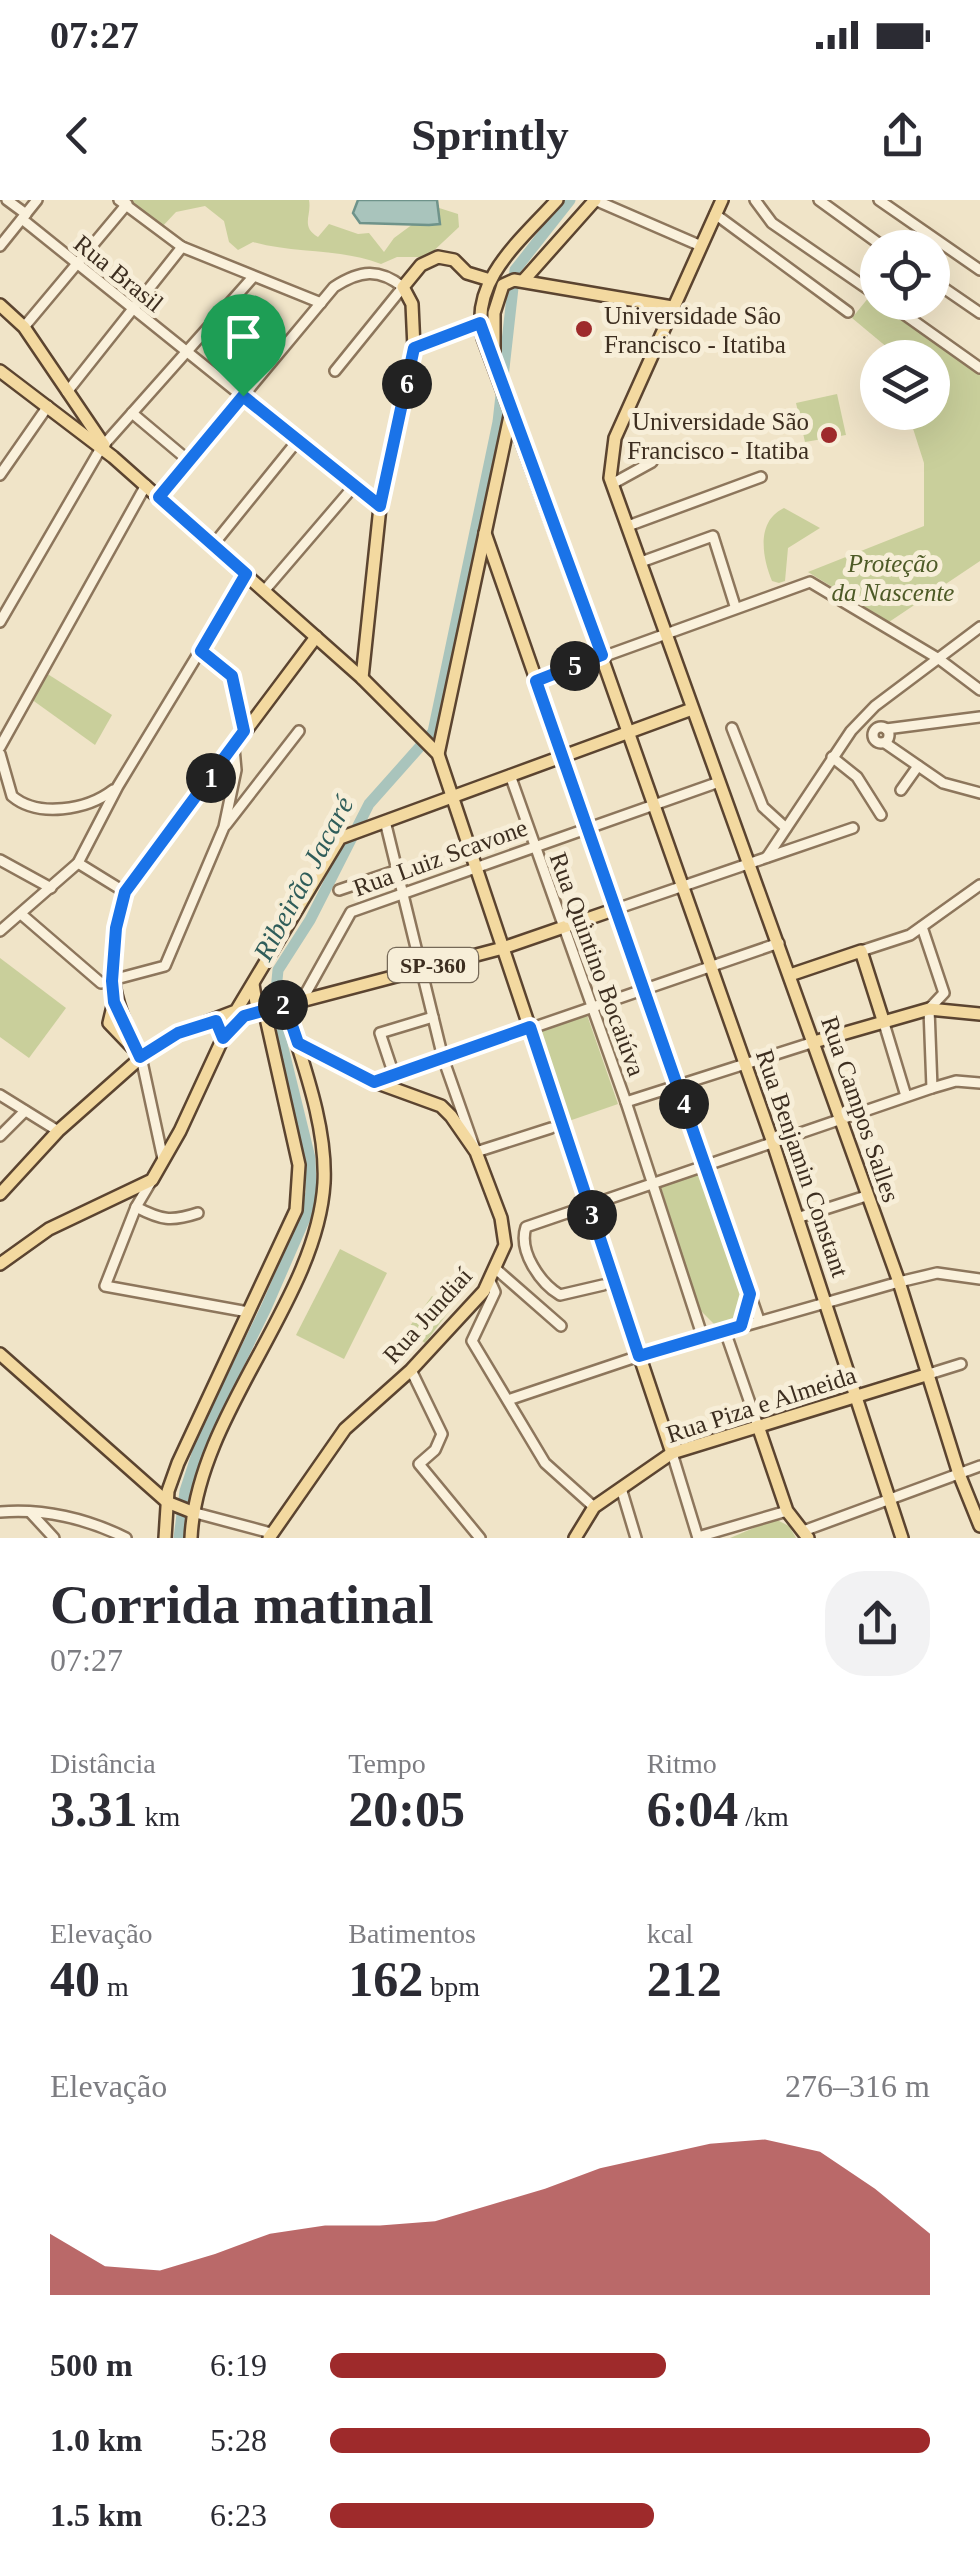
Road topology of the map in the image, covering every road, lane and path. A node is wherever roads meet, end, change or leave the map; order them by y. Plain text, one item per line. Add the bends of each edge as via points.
1 (7, 200) edge
2 (37, 200) edge
3 (556, 200) edge
4 (595, 200) edge
5 (722, 200) edge
6 (755, 200) edge
7 (820, 200) edge
8 (878, 200) edge
9 (123, 202) edge
10 (715, 214) junction
11 (24, 216) junction
12 (861, 230) edge
13 (922, 230) edge
14 (0, 246) edge
15 (701, 246) junction
16 (182, 247) junction
17 (950, 249) edge
18 (78, 265) junction
19 (980, 270) edge
20 (253, 277) junction
21 (485, 278) junction
22 (517, 281) junction
23 (860, 284) edge
24 (403, 287) junction
25 (950, 292) edge
26 (320, 303) junction
27 (0, 305) edge
28 (672, 306) junction
29 (134, 310) junction
30 (848, 312) dead end
31 (980, 313) edge
32 (488, 318) junction
33 (912, 320) edge
34 (414, 325) junction
35 (24, 327) junction
36 (428, 340) junction
37 (414, 348) junction
38 (187, 353) junction
39 (980, 368) edge
40 (0, 371) edge
41 (335, 371) dead end
42 (67, 392) junction
43 (243, 396) junction
44 (49, 406) junction
45 (132, 412) junction
46 (511, 413) junction
47 (84, 419) junction
48 (72, 425) junction
49 (298, 440) junction
50 (102, 446) junction
51 (189, 460) junction
52 (652, 462) dead end
53 (0, 475) edge
54 (760, 477) dead end
55 (612, 484) junction
56 (146, 486) junction
57 (354, 486) junction
58 (159, 497) junction
59 (380, 506) junction
60 (628, 526) junction
61 (485, 533) junction
62 (213, 545) junction
63 (641, 562) junction
64 (498, 564) junction
65 (478, 569) junction
66 (246, 574) junction
67 (264, 591) junction
68 (735, 606) junction
69 (0, 622) edge
70 (980, 627) edge
71 (665, 631) junction
72 (316, 637) junction
73 (201, 651) junction
74 (602, 655) junction
75 (939, 658) junction
76 (362, 678) junction
77 (536, 681) junction
78 (980, 690) edge
79 (238, 702) junction
80 (692, 709) junction
81 (255, 716) junction
82 (980, 717) edge
83 (860, 721) junction
84 (732, 728) dead end
85 (244, 731) junction
86 (299, 731) dead end
87 (629, 731) junction
88 (878, 731) junction
89 (234, 748) junction
90 (0, 750) edge
91 (438, 754) junction
92 (562, 756) junction
93 (832, 756) junction
94 (918, 766) junction
95 (510, 775) junction
96 (719, 782) junction
97 (118, 786) junction
98 (901, 790) dead end
99 (980, 793) edge
100 (453, 796) junction
101 (655, 805) junction
102 (881, 815) dead end
103 (385, 821) junction
104 (224, 827) junction
105 (587, 828) junction
106 (786, 828) junction
107 (853, 828) dead end
108 (535, 847) junction
109 (767, 858) junction
110 (0, 860) edge
111 (750, 863) junction
112 (78, 864) junction
113 (477, 869) junction
114 (398, 870) junction
115 (980, 885) edge
116 (684, 886) junction
117 (51, 888) junction
118 (339, 890) dead end
119 (125, 892) junction
120 (404, 894) junction
121 (616, 909) junction
122 (21, 914) junction
123 (564, 927) junction
124 (922, 928) junction
125 (0, 931) edge
126 (779, 944) junction
127 (502, 948) junction
128 (861, 951) junction
129 (712, 966) junction
130 (421, 968) junction
131 (790, 974) junction
132 (112, 981) junction
133 (253, 983) junction
134 (644, 990) junction
135 (302, 1000) junction
136 (283, 1005) junction
137 (592, 1006) junction
138 (928, 1008) junction
139 (265, 1009) junction
140 (980, 1014) edge
141 (433, 1017) junction
142 (883, 1020) junction
143 (216, 1021) junction
144 (530, 1027) junction
145 (223, 1038) junction
146 (814, 1042) junction
147 (298, 1043) junction
148 (140, 1057) junction
149 (443, 1058) junction
150 (745, 1062) junction
151 (394, 1076) junction
152 (374, 1082) junction
153 (979, 1083) edge
154 (676, 1084) junction
155 (932, 1088) junction
156 (0, 1095) edge
157 (906, 1096) junction
158 (980, 1097) edge
159 (626, 1102) junction
160 (26, 1111) junction
161 (840, 1118) junction
162 (552, 1128) dead end
163 (58, 1131) junction
164 (0, 1136) edge
165 (772, 1140) junction
166 (476, 1152) junction
167 (164, 1159) junction
168 (705, 1164) junction
169 (152, 1180) junction
170 (653, 1183) junction
171 (0, 1194) edge
172 (866, 1196) junction
173 (589, 1206) junction
174 (136, 1207) junction
175 (198, 1213) dead end
176 (798, 1218) junction
177 (0, 1264) edge
178 (494, 1275) junction
179 (980, 1279) edge
180 (900, 1282) junction
181 (603, 1285) dead end
182 (750, 1294) junction
183 (826, 1303) junction
184 (248, 1312) junction
185 (697, 1318) junction
186 (759, 1320) junction
187 (561, 1326) dead end
188 (741, 1326) junction
189 (721, 1332) junction
190 (703, 1338) junction
191 (0, 1354) edge
192 (639, 1356) junction
193 (961, 1364) dead end
194 (411, 1370) junction
195 (929, 1374) junction
196 (856, 1397) junction
197 (508, 1400) junction
198 (758, 1426) junction
199 (672, 1452) junction
200 (980, 1466) edge
201 (959, 1474) junction
202 (621, 1488) junction
203 (890, 1500) junction
204 (169, 1502) junction
205 (594, 1507) junction
206 (190, 1511) junction
207 (787, 1511) junction
208 (0, 1512) edge
209 (30, 1512) junction
210 (980, 1526) edge
211 (807, 1534) edge
212 (270, 1536) edge
213 (54, 1538) edge
214 (126, 1538) edge
215 (165, 1538) edge
216 (191, 1538) edge
217 (480, 1538) edge
218 (575, 1538) edge
219 (636, 1538) edge
220 (698, 1538) edge
221 (902, 1538) edge

1 - 11 street, Rua Brasil
2 - 11 street
3 - 21 main road
4 - 15 street
4 - 22 main road
5 - 10 main road
6 - 23 street via 772,223
7 - 12 street
8 - 13 street
9 - 16 street
9 - 18 street
10 - 15 main road
10 - 30 street
11 - 14 street
11 - 18 street, Rua Brasil
15 - 28 main road
16 - 20 street
16 - 29 street
17 - 19 street
18 - 29 street, Rua Brasil
18 - 35 street
20 - 26 street
20 - 38 street
21 - 24 main road via 438,257
21 - 32 main road via 481,294
22 - 28 main road
22 - 32 main road via 501,288
24 - 26 street via 373,272 343,281
24 - 34 main road
24 - 41 street
25 - 31 street
26 - 43 street
27 - 35 main road
28 - 55 main road via 614,438
29 - 38 street, Rua Brasil
29 - 42 street
32 - 36 street
32 - 46 main road, Rua Benjamin Constant
33 - 39 street
34 - 36 street
34 - 37 main road
35 - 42 main road
36 - 37 street
37 - 59 main road
38 - 43 street, Rua Brasil
38 - 45 street
40 - 44 main road
42 - 47 main road
43 - 49 street, Rua Brasil
43 - 51 street
44 - 47 main road
44 - 48 main road
44 - 53 street
45 - 50 street
45 - 51 street
46 - 61 main road
46 - 74 main road, Rua Benjamin Constant
47 - 48 main road
47 - 50 main road
48 - 50 main road
49 - 57 street, Rua Brasil
49 - 62 street
50 - 56 main road
50 - 69 street
51 - 58 street
52 - 55 street
54 - 60 street
55 - 60 main road, Rua Campos Salles
56 - 58 main road
56 - 90 street
57 - 59 street, Rua Brasil
57 - 67 street
58 - 62 main road
59 - 76 main road
60 - 63 main road, Rua Campos Salles
61 - 64 main road
61 - 65 main road
62 - 66 main road
63 - 68 street via 713,536
63 - 71 main road, Rua Campos Salles
64 - 65 main road
64 - 77 main road
65 - 91 main road
66 - 67 main road
66 - 73 street
67 - 72 main road
68 - 71 street
68 - 75 street via 810,582
70 - 75 street
71 - 74 street
71 - 80 main road, Rua Campos Salles
72 - 76 main road
72 - 81 main road
73 - 79 street via 232,676
73 - 97 street
74 - 77 street
74 - 87 main road, Rua Benjamin Constant
75 - 78 street
75 - 83 street
76 - 91 main road, SP-360
77 - 92 main road
79 - 81 street
79 - 85 street
80 - 87 main road
80 - 96 main road, Rua Campos Salles
81 - 85 main road
82 - 88 street
83 - 88 street
83 - 93 street
84 - 106 street via 763,807
85 - 89 main road
86 - 104 street
87 - 92 main road
87 - 101 main road, Rua Benjamin Constant
88 - 94 street
89 - 104 street
89 - 119 main road
90 - 97 street via 12,796 24,804 59,809 91,802
91 - 100 main road, SP-360
92 - 95 main road
92 - 105 main road
93 - 102 street via 857,777
93 - 106 street
94 - 98 street
94 - 99 street via 960,791
95 - 100 main road
95 - 108 street, Rua Quintino Bocaiúva
96 - 101 street, Rua Luiz Scavone
96 - 111 main road, Rua Campos Salles
97 - 112 street
100 - 103 main road
100 - 113 main road, SP-360
101 - 105 street, Rua Luiz Scavone
101 - 116 main road, Rua Benjamin Constant
103 - 114 street
103 - 133 main road via 350,832 333,848
104 - 132 street via 168,962
105 - 108 street, Rua Luiz Scavone
105 - 121 main road
106 - 109 street
107 - 109 street
108 - 113 street, Rua Luiz Scavone
108 - 123 street, Rua Quintino Bocaiúva
109 - 111 street
110 - 117 street
111 - 116 street
111 - 126 main road, Rua Campos Salles
112 - 117 street
112 - 119 street
113 - 120 street, Rua Luiz Scavone
113 - 127 main road, SP-360
114 - 118 street
114 - 120 street
115 - 124 street
116 - 121 street
116 - 129 main road, Rua Benjamin Constant
117 - 122 street
119 - 132 main road
120 - 130 street
120 - 135 street, Rua Luiz Scavone via 351,912
121 - 123 main road, SP-360
121 - 134 street
122 - 125 street
122 - 132 street via 94,979
123 - 127 main road, SP-360
123 - 137 street, Rua Quintino Bocaiúva
124 - 128 street
124 - 138 street via 944,993
126 - 129 street
126 - 131 main road, Rua Campos Salles
127 - 130 main road, SP-360
127 - 144 main road
128 - 131 main road
128 - 142 main road
129 - 134 street
129 - 150 main road, Rua Benjamin Constant
130 - 135 main road, SP-360
130 - 141 street
131 - 146 main road, Rua Campos Salles
132 - 148 main road via 116,1011 109,1023
133 - 139 main road via 252,993
133 - 143 main road via 236,1011
134 - 137 street
134 - 154 street
135 - 136 main road, SP-360
136 - 139 main road, SP-360
136 - 147 main road
137 - 144 street
137 - 159 street, Rua Quintino Bocaiúva
138 - 140 main road
138 - 142 main road
138 - 155 street
139 - 145 main road, SP-360 via 235,1022
139 - 184 main road via 298,1192 290,1227
141 - 149 street
141 - 151 street via 380,1033
142 - 146 main road
142 - 157 street
143 - 145 main road
143 - 148 main road via 178,1033
144 - 149 street
144 - 173 main road
145 - 167 main road, SP-360
146 - 150 street
146 - 161 main road, Rua Campos Salles
147 - 152 main road, Rua Jundiaí
147 - 206 main road via 322,1145 320,1213
148 - 163 main road
148 - 167 street
149 - 151 street
149 - 166 street
150 - 154 street
150 - 165 main road, Rua Benjamin Constant
151 - 152 street
152 - 166 main road, Rua Jundiaí via 441,1106
153 - 155 street via 956,1080
153 - 158 street
154 - 159 street
154 - 168 street
155 - 157 street
156 - 160 street
157 - 161 street
159 - 170 street, Rua Quintino Bocaiúva
160 - 163 street
160 - 164 street
161 - 165 street
161 - 172 main road, Rua Campos Salles
162 - 166 street
163 - 171 main road
165 - 168 street
165 - 176 main road, Rua Benjamin Constant
166 - 178 main road, Rua Jundiaí via 504,1231
167 - 169 main road, SP-360
168 - 170 street
168 - 182 street
169 - 174 street
169 - 177 main road via 49,1229
170 - 173 street
170 - 185 street, Rua Quintino Bocaiúva
172 - 176 street
172 - 180 main road, Rua Campos Salles
173 - 181 street via 526,1227 523,1236 532,1264 554,1292
173 - 192 main road
174 - 175 street via 173,1222
174 - 184 street via 105,1286
176 - 183 main road, Rua Benjamin Constant
178 - 187 street
178 - 194 main road, Rua Jundiaí
178 - 197 street via 494,1292 472,1341
179 - 180 street via 937,1273
180 - 183 street
180 - 195 main road, Rua Campos Salles
182 - 186 street
182 - 188 street
183 - 186 street
183 - 196 main road, Rua Benjamin Constant
184 - 204 main road via 178,1463
185 - 189 street
185 - 190 street, Rua Quintino Bocaiúva
186 - 188 street
188 - 189 street
189 - 190 street
189 - 198 street
190 - 192 street
191 - 204 main road
192 - 197 street
192 - 199 main road
193 - 195 street
194 - 212 main road, Rua Jundiaí via 345,1429
194 - 217 street via 442,1434 418,1464
195 - 196 main road, Rua Piza e Almeida
195 - 201 main road, Rua Campos Salles
196 - 198 main road, Rua Piza e Almeida
196 - 203 main road, Rua Benjamin Constant
197 - 205 street via 545,1462
198 - 199 main road, Rua Piza e Almeida
198 - 207 main road
199 - 202 main road, Rua Piza e Almeida
199 - 220 street
200 - 201 street
201 - 203 street
201 - 210 main road, Rua Campos Salles
202 - 205 main road, Rua Piza e Almeida
202 - 219 street
203 - 211 street
203 - 221 main road, Rua Benjamin Constant
204 - 206 main road
204 - 215 main road
205 - 218 main road, Rua Piza e Almeida
206 - 212 street
206 - 216 main road
207 - 211 main road
207 - 220 street
208 - 209 street
209 - 213 street
209 - 214 street via 74,1518

